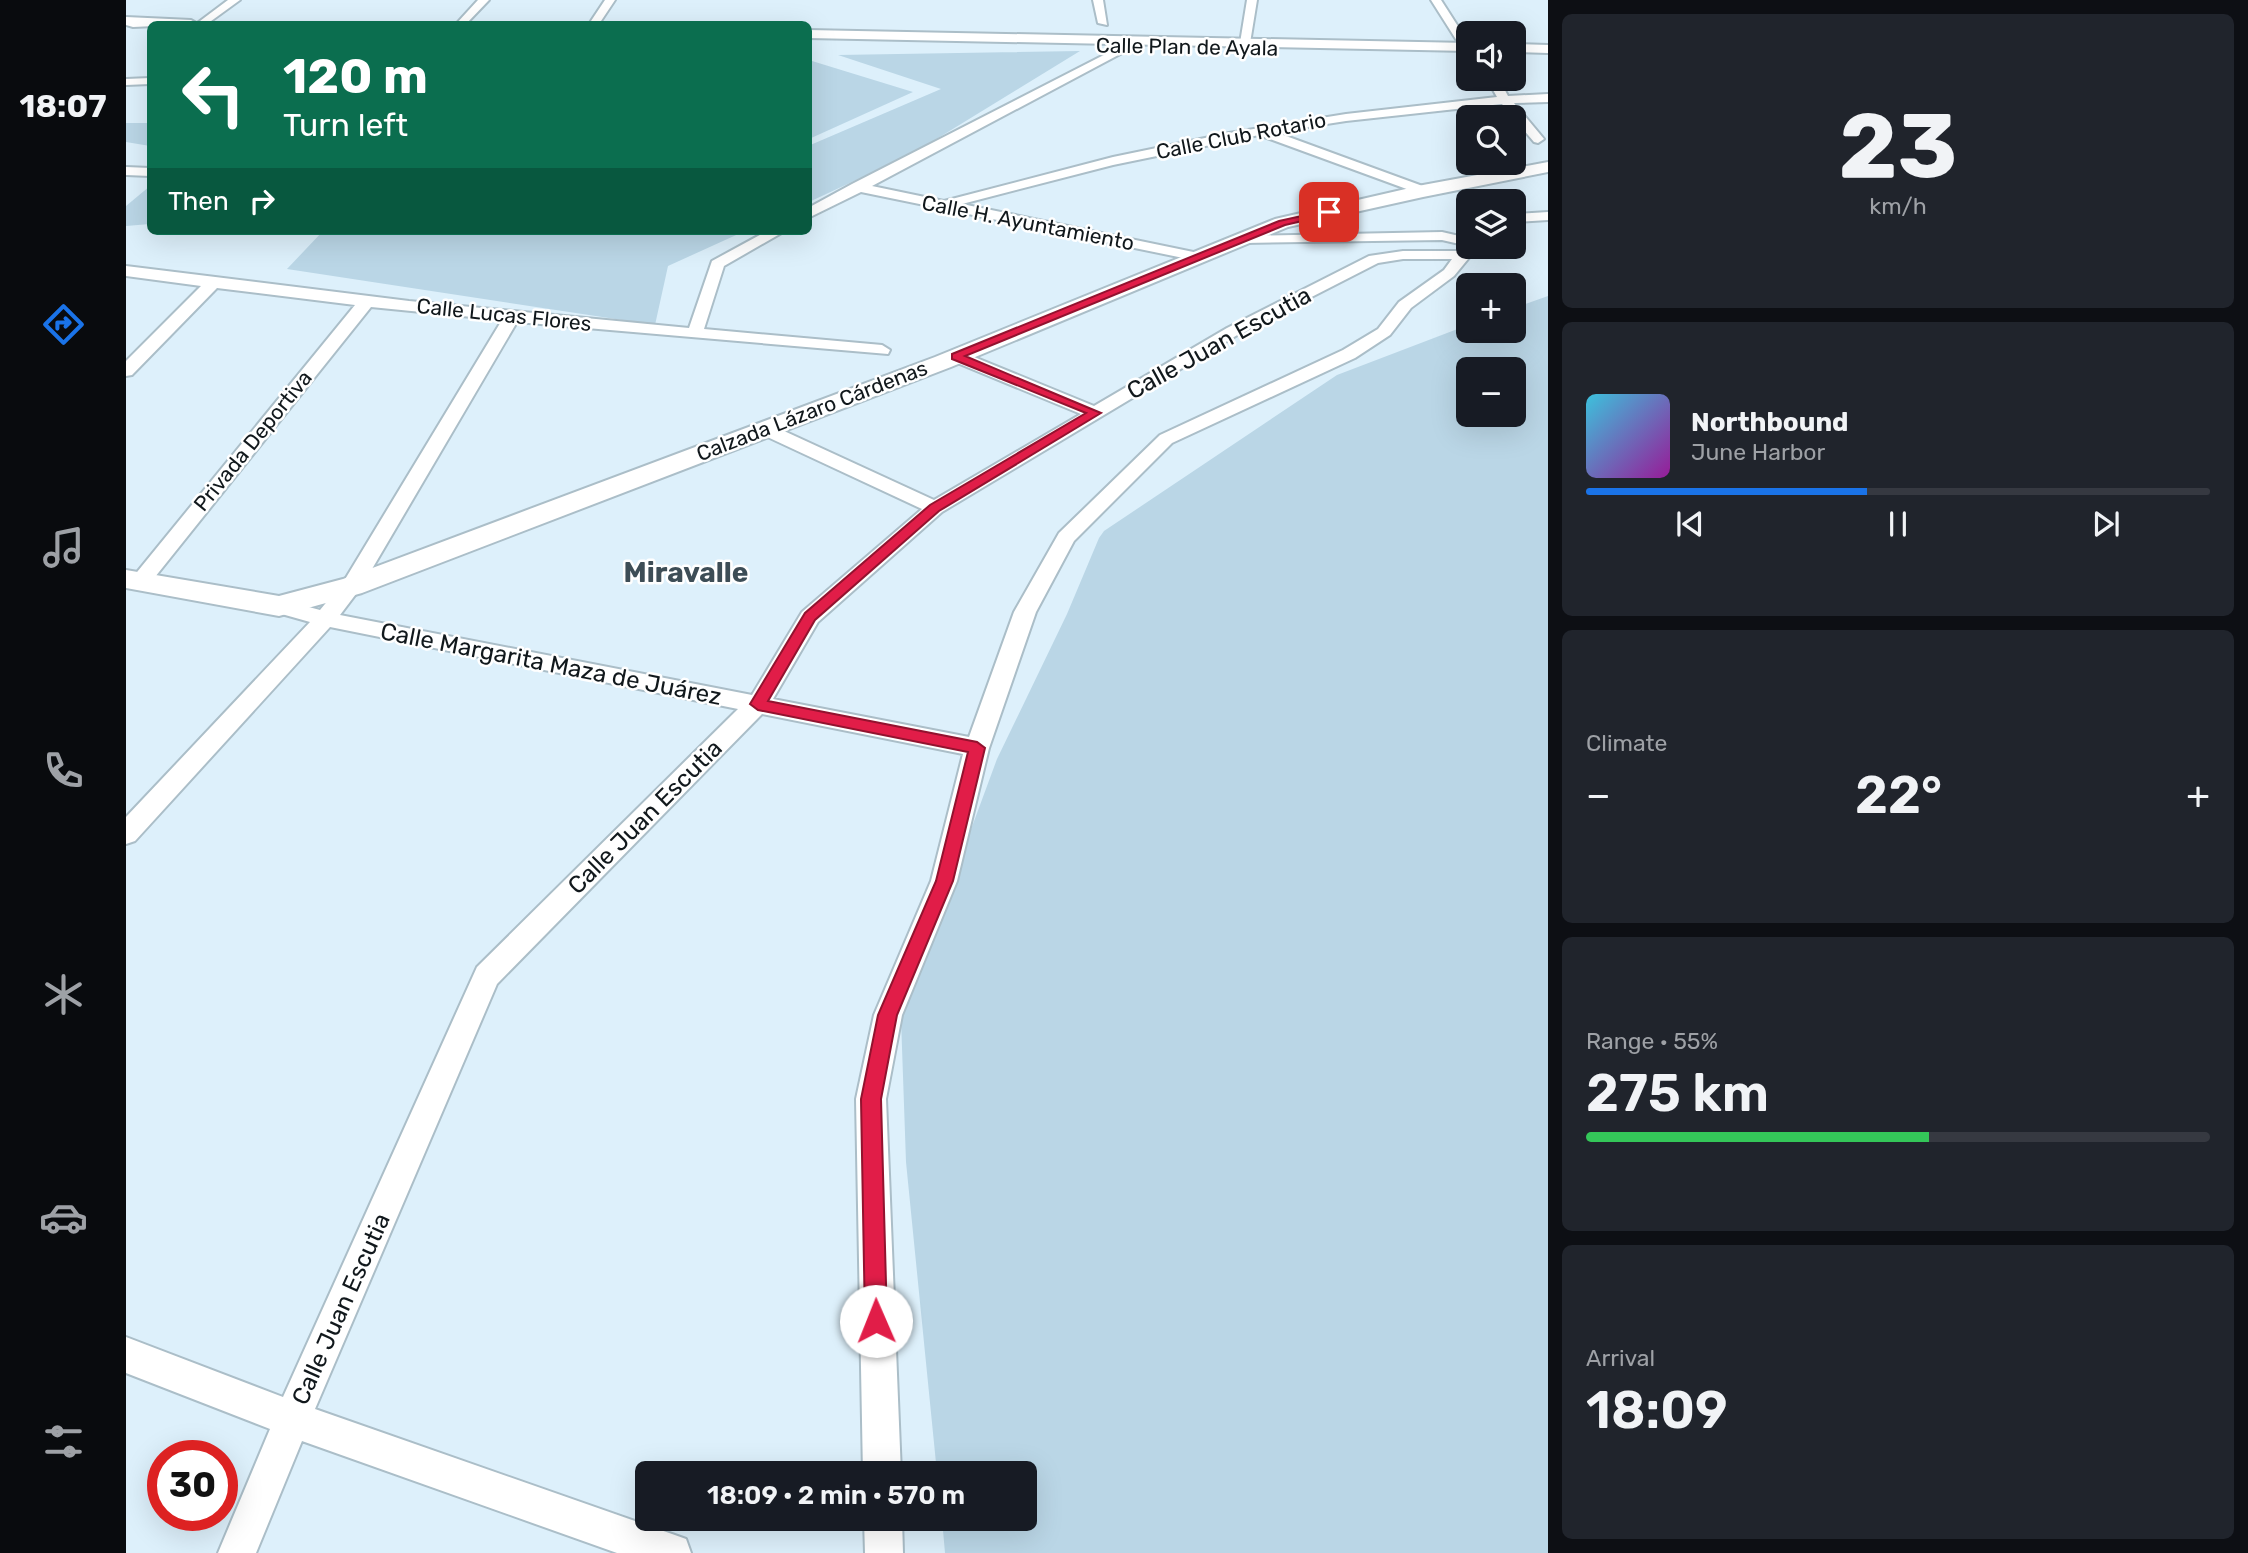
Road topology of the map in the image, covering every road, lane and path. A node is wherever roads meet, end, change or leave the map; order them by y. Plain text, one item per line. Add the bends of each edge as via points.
1 (235, 0) edge
2 (484, 0) edge
3 (610, 0) edge
4 (1098, 0) edge
5 (1252, 0) edge
6 (1436, 0) edge
7 (126, 21) edge
8 (205, 21) edge
9 (464, 21) edge
10 (596, 21) edge
11 (147, 23) edge
12 (1103, 23) dead end
13 (1456, 32) edge
14 (812, 34) edge
15 (1131, 44) junction
16 (1246, 46) junction
17 (1456, 49) edge
18 (1526, 50) edge
19 (1548, 51) edge
20 (147, 81) edge
21 (126, 82) edge
22 (1500, 91) edge
23 (1548, 98) edge
24 (1504, 99) junction
25 (1259, 131) junction
26 (1538, 139) dead end
27 (1548, 167) edge
28 (126, 171) edge
29 (147, 173) edge
30 (857, 187) junction
31 (1423, 191) junction
32 (940, 206) junction
33 (812, 212) edge
34 (1548, 216) edge
35 (1526, 217) edge
36 (771, 235) edge
37 (1244, 239) junction
38 (1456, 241) edge
39 (1456, 247) edge
40 (1198, 257) junction
41 (1458, 259) edge
42 (126, 271) edge
43 (212, 284) junction
44 (373, 301) junction
45 (513, 316) junction
46 (695, 333) junction
47 (882, 350) dead end
48 (956, 356) junction
49 (126, 371) edge
50 (1095, 413) junction
51 (765, 429) junction
52 (935, 508) junction
53 (140, 582) edge
54 (352, 586) junction
55 (279, 606) junction
56 (326, 619) junction
57 (758, 704) junction
58 (977, 748) junction
59 (126, 834) edge
60 (126, 1355) edge
61 (292, 1419) junction
62 (882, 1461) edge
63 (883, 1531) edge
64 (237, 1553) edge
65 (672, 1553) edge
66 (884, 1553) edge

1 - 8 street
2 - 9 street
3 - 10 street
4 - 12 street
5 - 16 street
6 - 13 street
7 - 11 street
14 - 15 street, Calle Plan de Ayala
15 - 16 street, Calle Plan de Ayala
15 - 30 street
16 - 17 street, Calle Plan de Ayala
18 - 19 street
20 - 21 street
22 - 24 street
23 - 24 street, Calle Club Rotario
24 - 25 street, Calle Club Rotario via 1312,120
24 - 26 street
25 - 31 street
25 - 32 street, Calle Club Rotario via 1070,169
27 - 31 street, Calzada Lázaro Cárdenas
28 - 29 street
30 - 32 street, Calle H. Ayuntamiento
30 - 33 street
31 - 37 street, Calzada Lázaro Cárdenas via 1282,223
32 - 40 street, Calle H. Ayuntamiento
34 - 35 street
36 - 46 street via 717,264
37 - 38 street via 1442,236
37 - 40 street, Calzada Lázaro Cárdenas
39 - 50 street, Calle Juan Escutia via 1374,259 1233,331
40 - 48 street, Calzada Lázaro Cárdenas
41 - 58 street via 1449,273 1405,305 1384,332 1166,439 1066,538 1025,612
42 - 43 street, Calle Lucas Flores
43 - 44 street, Calle Lucas Flores
43 - 49 street
44 - 45 street, Calle Lucas Flores
44 - 53 street, Privada Deportiva
45 - 46 street, Calle Lucas Flores
45 - 54 street
46 - 47 street, Calle Lucas Flores
48 - 50 street
48 - 51 street, Calzada Lázaro Cárdenas
50 - 52 street, Calle Juan Escutia
51 - 52 street
51 - 54 street, Calzada Lázaro Cárdenas
52 - 57 street, Calle Juan Escutia via 810,617
53 - 55 street, Calle Margarita Maza de Juárez
54 - 55 street, Calzada Lázaro Cárdenas
54 - 56 street
55 - 56 street, Calle Margarita Maza de Juárez
56 - 57 street, Calle Margarita Maza de Juárez
56 - 59 street
57 - 58 street, Calle Margarita Maza de Juárez
57 - 61 street, Calle Juan Escutia via 487,976
58 - 62 street via 944,881 888,1015 871,1099
60 - 61 street
61 - 64 street, Calle Juan Escutia
61 - 65 street
63 - 66 street

